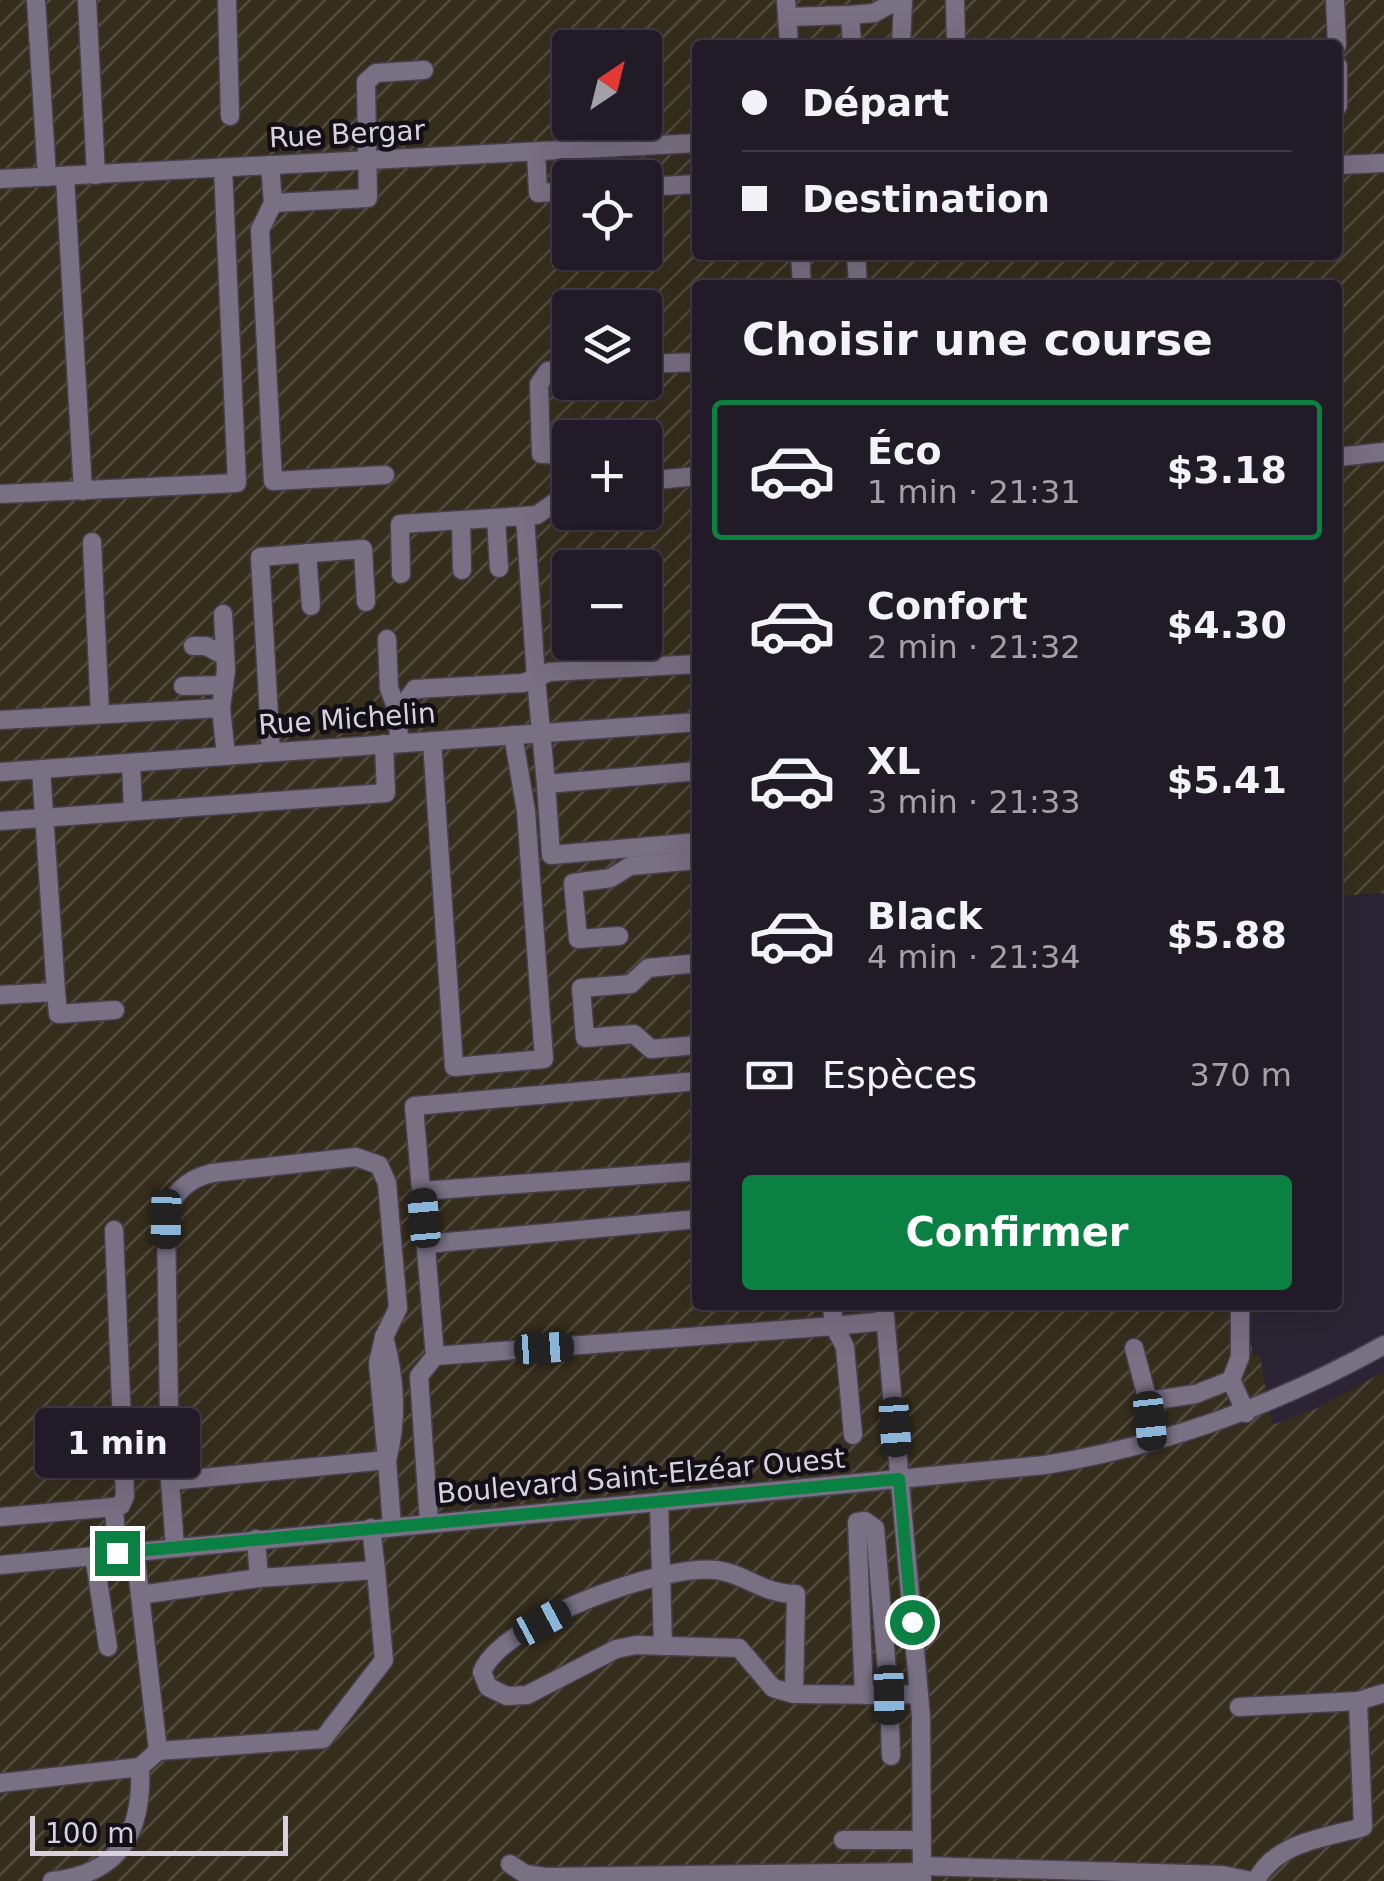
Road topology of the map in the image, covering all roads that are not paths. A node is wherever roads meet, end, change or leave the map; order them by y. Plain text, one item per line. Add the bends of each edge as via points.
1 (36, 0) edge
2 (87, 0) edge
3 (227, 0) edge
4 (900, 0) edge
5 (955, 0) edge
6 (1335, 0) edge
7 (816, 8) edge
8 (787, 9) edge
9 (850, 14) junction
10 (789, 40) edge
11 (852, 40) edge
12 (901, 40) edge
13 (956, 40) edge
14 (1337, 40) edge
15 (424, 70) dead end
16 (230, 116) dead end
17 (692, 143) edge
18 (536, 152) junction
19 (367, 160) junction
20 (1384, 163) edge
21 (270, 166) junction
22 (1342, 166) edge
23 (223, 168) junction
24 (96, 174) junction
25 (56, 176) junction
26 (0, 180) edge
27 (692, 184) edge
28 (662, 185) edge
29 (552, 192) edge
30 (273, 203) junction
31 (692, 362) edge
32 (662, 363) edge
33 (552, 370) edge
34 (1384, 452) edge
35 (552, 454) edge
36 (1342, 457) edge
37 (385, 475) dead end
38 (692, 476) edge
39 (662, 479) edge
40 (83, 491) junction
41 (0, 494) edge
42 (552, 505) edge
43 (525, 516) junction
44 (496, 518) junction
45 (461, 521) junction
46 (92, 542) dead end
47 (307, 554) junction
48 (499, 568) dead end
49 (462, 570) dead end
50 (401, 574) dead end
51 (366, 602) dead end
52 (311, 606) dead end
53 (223, 614) dead end
54 (387, 639) dead end
55 (193, 646) dead end
56 (225, 656) junction
57 (692, 664) edge
58 (536, 678) junction
59 (224, 685) junction
60 (183, 686) dead end
61 (221, 708) junction
62 (398, 712) junction
63 (100, 714) junction
64 (0, 720) edge
65 (692, 722) edge
66 (540, 733) junction
67 (513, 735) junction
68 (432, 741) junction
69 (391, 744) junction
70 (271, 752) junction
71 (226, 756) junction
72 (131, 762) junction
73 (41, 769) junction
74 (0, 772) edge
75 (692, 772) edge
76 (546, 784) junction
77 (133, 810) junction
78 (43, 818) junction
79 (0, 821) edge
80 (692, 842) edge
81 (692, 861) edge
82 (619, 936) dead end
83 (692, 964) edge
84 (56, 992) junction
85 (0, 994) edge
86 (115, 1010) dead end
87 (692, 1045) edge
88 (692, 1082) edge
89 (692, 1170) edge
90 (421, 1191) junction
91 (692, 1220) edge
92 (114, 1230) dead end
93 (426, 1244) junction
94 (832, 1310) edge
95 (1240, 1310) edge
96 (884, 1313) edge
97 (834, 1326) junction
98 (1384, 1344) edge
99 (1134, 1348) dead end
100 (435, 1356) junction
101 (1231, 1380) junction
102 (1148, 1400) junction
103 (1246, 1413) junction
104 (853, 1435) dead end
105 (1152, 1442) junction
106 (387, 1460) junction
107 (899, 1479) junction
108 (170, 1482) junction
109 (659, 1502) junction
110 (114, 1507) junction
111 (0, 1516) edge
112 (428, 1523) junction
113 (392, 1526) junction
114 (372, 1528) junction
115 (256, 1539) junction
116 (175, 1547) junction
117 (126, 1552) junction
118 (94, 1555) junction
119 (0, 1564) edge
120 (376, 1570) junction
121 (662, 1577) junction
122 (260, 1578) junction
123 (140, 1594) junction
124 (663, 1646) junction
125 (108, 1648) dead end
126 (1384, 1693) edge
127 (794, 1694) junction
128 (919, 1694) junction
129 (864, 1695) junction
130 (889, 1695) junction
131 (1358, 1702) junction
132 (1239, 1707) dead end
133 (158, 1751) junction
134 (890, 1756) dead end
135 (140, 1767) junction
136 (0, 1783) edge
137 (843, 1840) dead end
138 (922, 1840) junction
139 (510, 1864) dead end
140 (922, 1873) edge
141 (1093, 1876) edge
142 (52, 1881) edge
143 (1254, 1881) edge

1 - 25 street
2 - 24 street
3 - 16 street
4 - 9 street via 874,13
4 - 12 street
5 - 13 street
6 - 14 street
7 - 8 street
7 - 9 street
8 - 10 street
9 - 11 street
15 - 19 street via 368,78
17 - 18 street, Rue Bergar
18 - 19 street, Rue Bergar
18 - 29 street via 538,193
19 - 21 street, Rue Bergar
19 - 30 street via 368,198
20 - 22 street
21 - 23 street, Rue Bergar
21 - 30 street
23 - 24 street, Rue Bergar
23 - 40 street via 237,483
24 - 25 street, Rue Bergar
25 - 26 street, Rue Bergar
25 - 40 street
27 - 28 street
30 - 37 street via 260,230 273,481
31 - 32 street
33 - 35 street via 538,388 541,454
34 - 36 street
38 - 39 street
40 - 41 street
42 - 43 street
43 - 44 street
43 - 58 street
44 - 45 street
44 - 48 street
45 - 49 street
45 - 50 street via 400,524
46 - 63 street
47 - 51 street via 362,549
47 - 52 street
47 - 70 street via 260,556
53 - 56 street
54 - 62 street via 389,688
55 - 56 street
56 - 59 street
57 - 58 street
58 - 62 street via 415,689
58 - 66 street
59 - 60 street
59 - 61 street
61 - 63 street
61 - 71 street
62 - 69 street
63 - 64 street
65 - 66 street, Rue Michelin
66 - 67 street, Rue Michelin
66 - 76 street
67 - 68 street, Rue Michelin
67 - 68 street via 526,811 544,1059 454,1067
68 - 69 street, Rue Michelin
69 - 70 street, Rue Michelin
69 - 77 street via 386,793
70 - 71 street, Rue Michelin
71 - 72 street, Rue Michelin
72 - 73 street, Rue Michelin
72 - 77 street
73 - 74 street, Rue Michelin
73 - 78 street
75 - 76 street
76 - 80 street via 551,854
77 - 78 street
78 - 79 street
78 - 84 street
81 - 82 street via 630,866 611,878 572,883 578,939
83 - 87 street via 648,968 631,984 581,988 585,1038 634,1034 651,1049
84 - 85 street
84 - 86 street via 58,1014
88 - 90 street via 414,1106
89 - 90 street
90 - 93 street
91 - 93 street
92 - 110 street via 125,1496
93 - 100 street
94 - 97 street
95 - 101 street via 1240,1356
96 - 97 street
96 - 107 street
97 - 100 street
97 - 104 street via 845,1348
98 - 103 street, Boulevard Saint-Elzéar Ouest
99 - 102 street
100 - 112 street via 419,1376
101 - 102 street via 1196,1394
101 - 103 street
102 - 105 street
103 - 105 street, Boulevard Saint-Elzéar Ouest
105 - 107 street, Boulevard Saint-Elzéar Ouest via 1045,1466
106 - 108 street
106 - 108 street via 378,1363 398,1308 386,1178 375,1162 356,1156 276,1164 192,1180 172,1199 166,1219
106 - 113 street
107 - 109 street, Boulevard Saint-Elzéar Ouest
107 - 128 street
108 - 116 street
109 - 112 street, Boulevard Saint-Elzéar Ouest
109 - 121 street
110 - 111 street
110 - 117 street
112 - 113 street, Boulevard Saint-Elzéar Ouest
113 - 114 street, Boulevard Saint-Elzéar Ouest
114 - 115 street, Boulevard Saint-Elzéar Ouest
114 - 120 street
115 - 116 street, Boulevard Saint-Elzéar Ouest
115 - 122 street
116 - 117 street, Boulevard Saint-Elzéar Ouest
117 - 118 street, Boulevard Saint-Elzéar Ouest
117 - 123 street
118 - 119 street, Boulevard Saint-Elzéar Ouest
118 - 125 street
120 - 122 street
120 - 133 street via 384,1660 323,1739
121 - 124 street
121 - 124 street via 596,1597 524,1632 494,1650 482,1677 498,1694 527,1694 616,1649
121 - 127 street via 716,1570 772,1594 796,1594
122 - 123 street
123 - 133 street
124 - 127 street via 739,1648 773,1688
126 - 131 street
127 - 129 street
128 - 130 street
128 - 138 street
129 - 130 street
129 - 130 street via 857,1522 865,1521 875,1528
130 - 134 street
131 - 132 street
131 - 143 street via 1363,1827 1293,1846
133 - 135 street
135 - 136 street
135 - 142 street via 138,1818 127,1842 94,1869
137 - 138 street
138 - 140 street
139 - 140 street via 546,1878
140 - 141 street
141 - 143 street via 1222,1875

